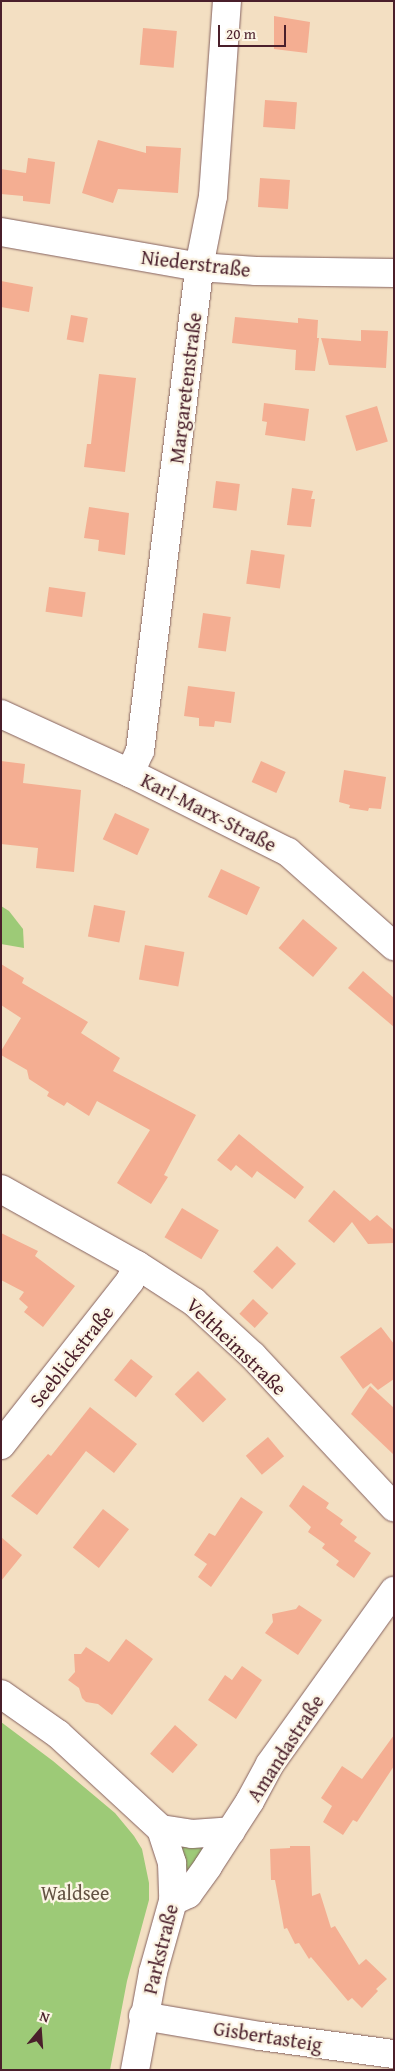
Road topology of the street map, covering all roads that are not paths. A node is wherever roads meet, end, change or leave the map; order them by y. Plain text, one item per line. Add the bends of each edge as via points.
1 (227, 1) edge
2 (1, 232) edge
3 (199, 267) junction
4 (394, 273) edge
5 (1, 714) edge
6 (130, 773) junction
7 (394, 946) edge
8 (1, 1189) edge
9 (137, 1265) junction
10 (1, 1446) edge
11 (394, 1507) edge
12 (394, 1591) edge
13 (1, 1694) edge
14 (161, 1829) junction
15 (230, 1831) junction
16 (174, 1901) junction
17 (143, 2016) junction
18 (394, 2054) edge
19 (135, 2070) edge

1 - 3 street, Margaretenstraße via 213,196
2 - 3 street, Niederstraße
3 - 4 street, Niederstraße
3 - 6 street, Margaretenstraße via 140,751
5 - 6 street, Karl-Marx-Straße
6 - 7 street, Karl-Marx-Straße via 288,852
8 - 9 street, Veltheimstraße
9 - 10 street, Seeblickstraße via 130,1281
9 - 11 street, Veltheimstraße via 194,1302 252,1356
12 - 15 street, Amandastraße via 270,1764
13 - 14 street, Parkstraße via 58,1734
14 - 15 street via 192,1834
14 - 16 street, Parkstraße via 172,1863
15 - 16 street, Amandastraße via 188,1894
16 - 17 street, Parkstraße
17 - 18 street, Gisbertasteig
17 - 19 street, Parkstraße

